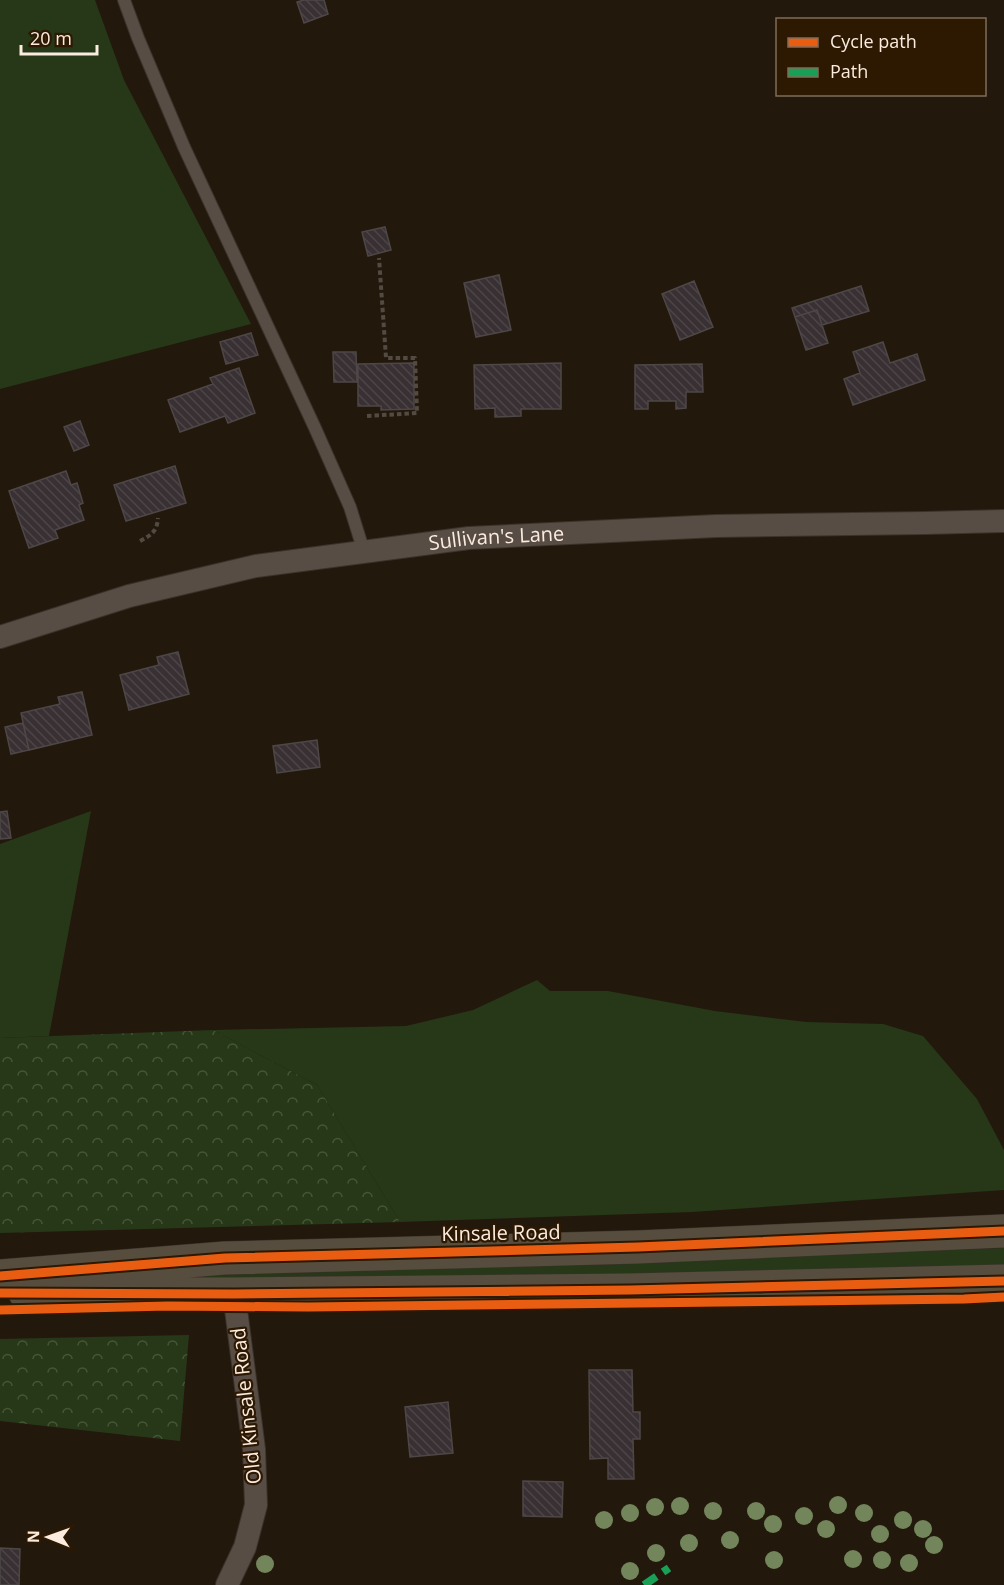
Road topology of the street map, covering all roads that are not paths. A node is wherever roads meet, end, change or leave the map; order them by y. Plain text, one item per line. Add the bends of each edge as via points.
1 (124, 0) edge
2 (1004, 521) edge
3 (364, 552) junction
4 (0, 637) edge
5 (1004, 1231) edge
6 (0, 1276) edge
7 (1004, 1281) edge
8 (0, 1293) edge
9 (234, 1294) junction
10 (227, 1585) edge

1 - 3 lane via 184,147 350,507
2 - 3 street, Sullivan's Lane via 716,526 469,538
3 - 4 street, Sullivan's Lane via 256,566 129,596
5 - 6 highway, Kinsale Road via 638,1247 225,1258
7 - 9 highway
8 - 9 highway
9 - 10 street, Old Kinsale Road via 254,1449 256,1506 245,1547

